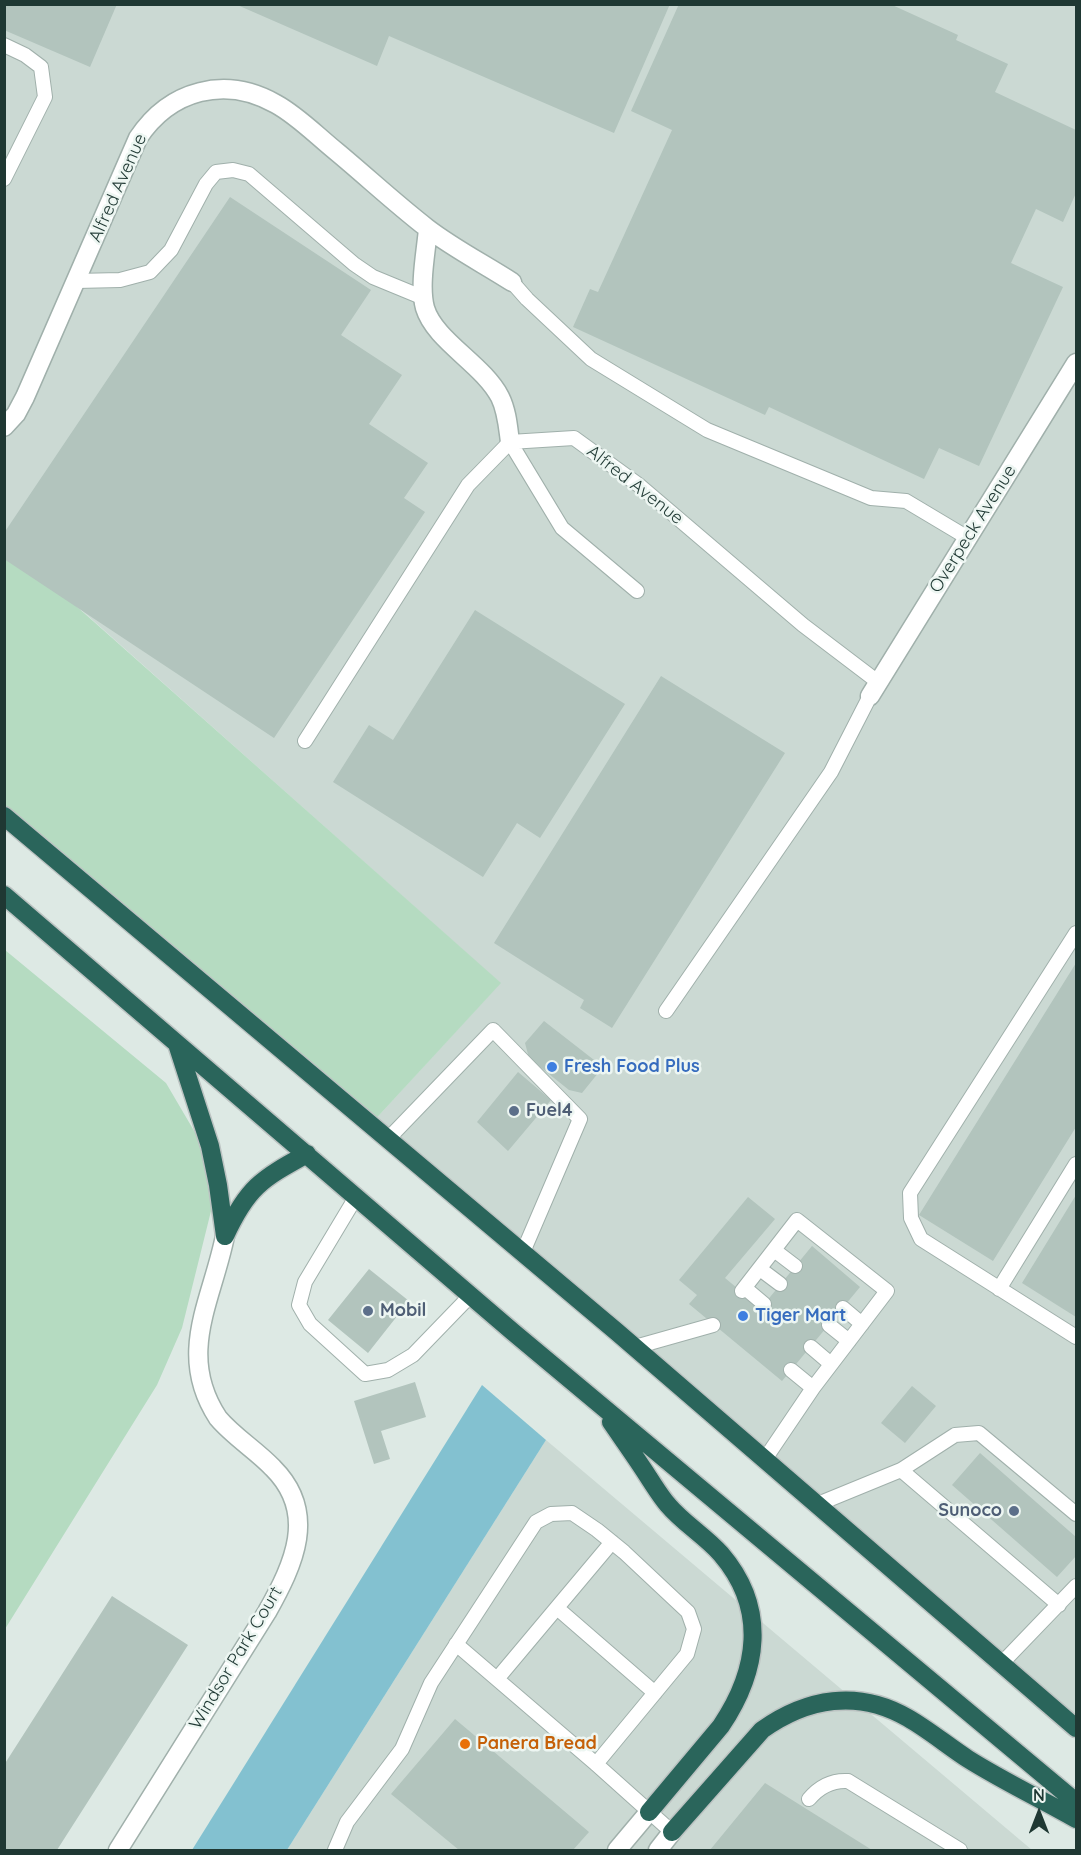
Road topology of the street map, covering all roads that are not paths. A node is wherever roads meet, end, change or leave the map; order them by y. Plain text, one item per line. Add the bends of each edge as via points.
1 (4, 45) edge
2 (4, 179) edge
3 (428, 229) junction
4 (76, 281) junction
5 (512, 282) joint
6 (424, 298) junction
7 (1077, 363) edge
8 (4, 428) edge
9 (510, 442) junction
10 (968, 538) junction
11 (637, 591) dead end
12 (874, 689) junction
13 (304, 741) dead end
14 (4, 816) edge
15 (4, 895) edge
16 (1077, 933) edge
17 (666, 1011) dead end
18 (177, 1044) junction
19 (388, 1139) junction
20 (307, 1154) junction
21 (1077, 1164) edge
22 (356, 1197) junction
23 (225, 1236) junction
24 (774, 1250) junction
25 (523, 1252) junction
26 (795, 1266) dead end
27 (760, 1269) junction
28 (780, 1284) dead end
29 (999, 1289) junction
30 (471, 1295) junction
31 (764, 1304) dead end
32 (843, 1308) dead end
33 (862, 1324) junction
34 (713, 1325) dead end
35 (829, 1325) dead end
36 (1077, 1337) edge
37 (849, 1341) junction
38 (635, 1347) junction
39 (811, 1347) dead end
40 (831, 1364) junction
41 (791, 1370) dead end
42 (813, 1388) junction
43 (598, 1403) junction
44 (765, 1459) junction
45 (901, 1470) junction
46 (818, 1504) junction
47 (1077, 1514) edge
48 (612, 1542) junction
49 (1077, 1586) edge
50 (1059, 1605) junction
51 (557, 1608) junction
52 (456, 1644) junction
53 (1002, 1663) junction
54 (497, 1679) junction
55 (655, 1693) junction
56 (1077, 1728) edge
57 (596, 1764) junction
58 (809, 1799) dead end
59 (1077, 1802) edge
60 (649, 1812) junction
61 (1077, 1819) edge
62 (672, 1832) junction
63 (335, 1850) edge
64 (118, 1851) edge
65 (617, 1851) edge
66 (657, 1851) edge
67 (960, 1851) edge

1 - 2 lane via 41,68 45,97
3 - 4 street, Alfred Avenue via 288,111 241,90 208,89 175,102 147,124
3 - 5 street, Alfred Avenue
3 - 6 street
4 - 6 lane via 120,280 150,272 171,250 206,184 216,172 232,170 249,174 373,277
4 - 8 street, Alfred Avenue via 25,397
5 - 10 lane via 591,359 707,430 871,498 906,501
6 - 9 street via 425,308 440,332 474,364 500,397
7 - 10 street, Overpeck Avenue
9 - 11 lane via 562,528
9 - 12 lane, Alfred Avenue via 574,438 640,486
9 - 13 lane via 468,485
10 - 12 street, Overpeck Avenue
12 - 17 lane via 831,772
14 - 19 highway
15 - 18 highway
16 - 29 lane via 910,1193 912,1218 921,1239
18 - 20 highway
18 - 23 highway via 210,1146
19 - 25 highway
19 - 25 lane via 493,1030 579,1119
20 - 22 highway
20 - 23 highway via 258,1185 243,1201
21 - 29 lane
22 - 30 highway
22 - 30 lane via 304,1282 298,1305 310,1324 364,1374 388,1370 413,1354
23 - 64 street, Windsor Park Court via 199,1331 202,1384 218,1418 286,1482 298,1514 298,1538 267,1612
24 - 26 lane
24 - 27 lane
24 - 33 lane via 797,1220 887,1291
25 - 38 highway
27 - 28 lane
27 - 31 lane via 743,1290
29 - 36 lane
30 - 43 highway
32 - 33 lane
33 - 37 lane
34 - 38 lane
35 - 37 lane
37 - 40 lane
38 - 44 highway
39 - 40 lane
40 - 42 lane
41 - 42 lane
42 - 44 lane
43 - 59 highway
43 - 60 highway via 668,1505 728,1564 745,1597 754,1629 746,1678 730,1712
44 - 46 highway
45 - 46 lane
45 - 47 lane via 955,1435 979,1433
45 - 50 lane
46 - 53 highway
48 - 51 lane
48 - 52 lane via 572,1513 551,1514 536,1522
48 - 55 lane via 688,1612 694,1629 687,1654
49 - 50 lane
50 - 53 lane
51 - 54 lane
51 - 55 lane
52 - 54 lane
52 - 63 lane via 431,1683 402,1749 347,1822
53 - 56 highway
54 - 57 lane
55 - 57 lane
57 - 60 lane
58 - 67 lane via 826,1784 848,1781
60 - 62 lane
60 - 65 street
61 - 62 highway via 968,1759 906,1716 877,1705 843,1701 801,1707 762,1730
62 - 66 street

